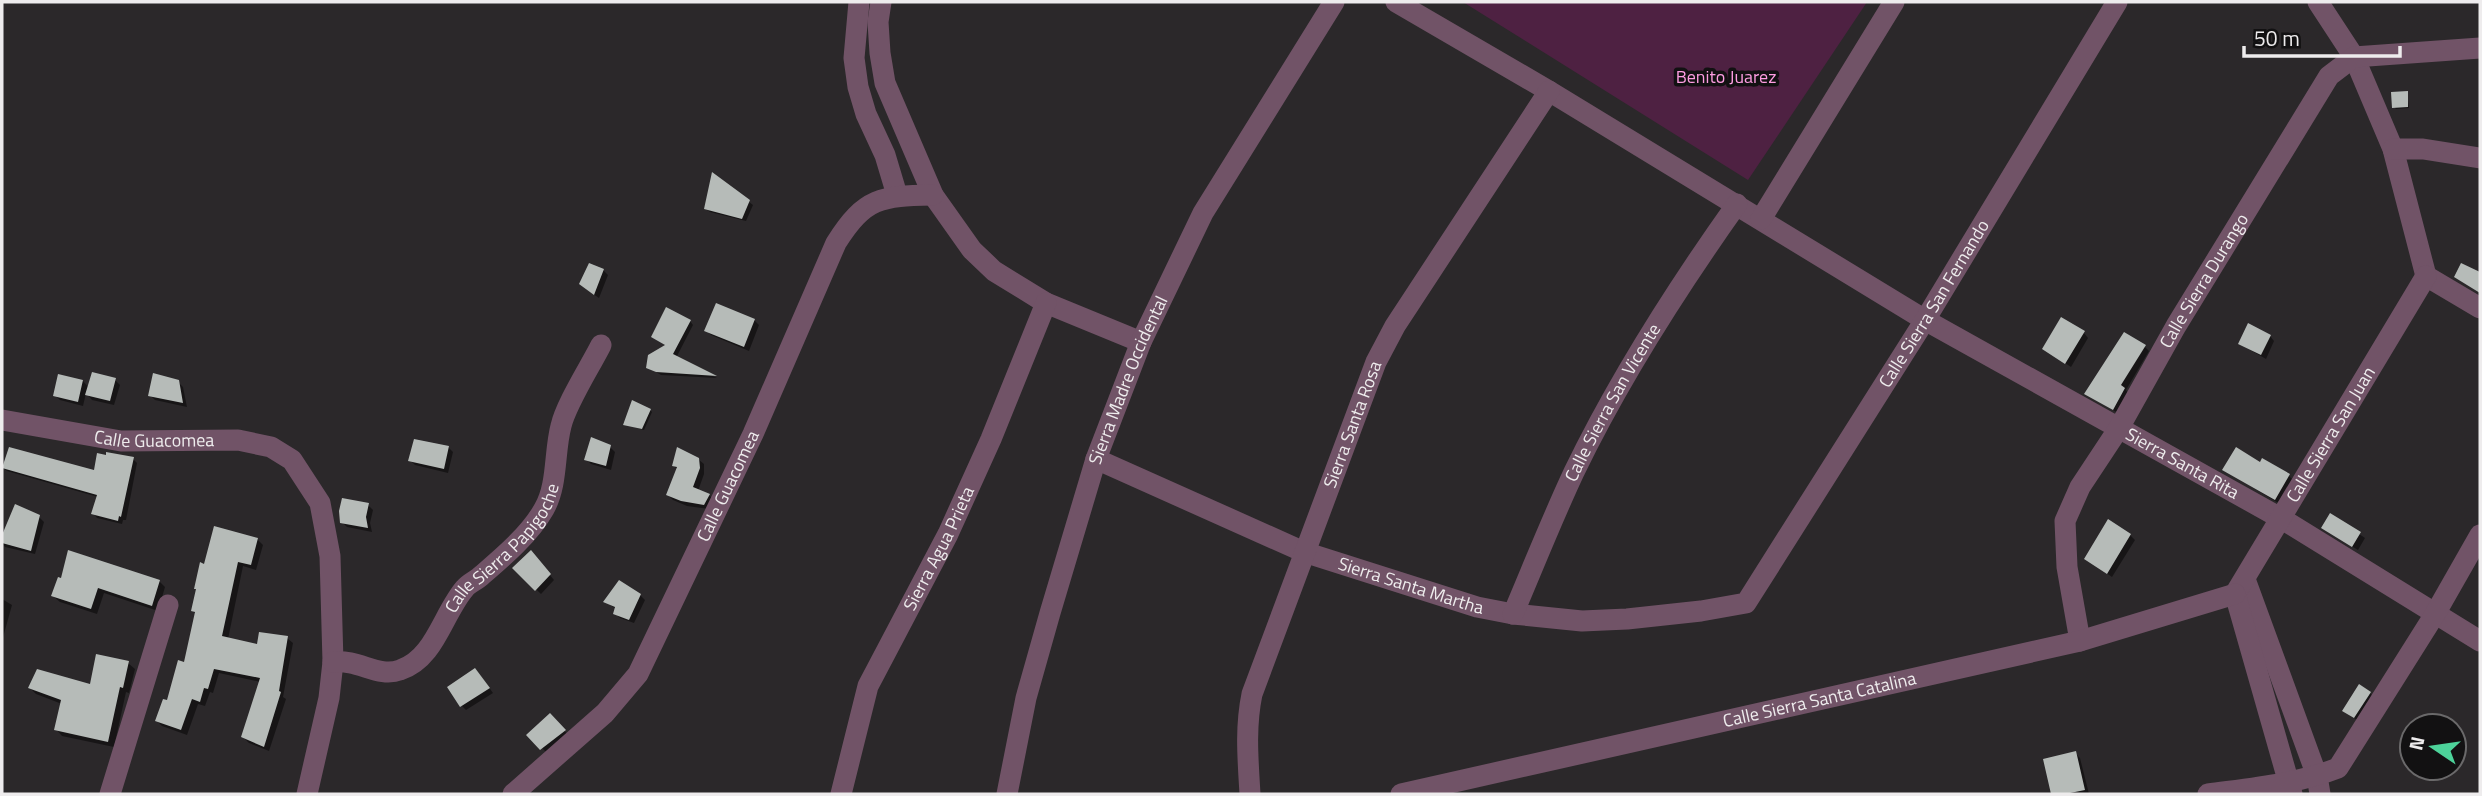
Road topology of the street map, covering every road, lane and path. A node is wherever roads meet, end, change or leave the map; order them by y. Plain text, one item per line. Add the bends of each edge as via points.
1 (859, 2) edge
2 (881, 2) edge
3 (1334, 2) edge
4 (1396, 2) edge
5 (1894, 2) edge
6 (2117, 2) edge
7 (2318, 2) edge
8 (2480, 48) edge
9 (2354, 57) junction
10 (1549, 91) junction
11 (2393, 149) junction
12 (2480, 158) edge
13 (897, 195) junction
14 (933, 195) junction
15 (1737, 204) junction
16 (1761, 219) junction
17 (2426, 276) junction
18 (1046, 303) junction
19 (2480, 308) edge
20 (1925, 320) junction
21 (1141, 342) junction
22 (601, 345) dead end
23 (2, 420) edge
24 (2119, 428) junction
25 (1096, 459) junction
26 (2282, 519) junction
27 (2480, 535) edge
28 (1304, 552) junction
29 (2240, 586) junction
30 (1746, 603) joint
31 (168, 605) dead end
32 (1513, 614) junction
33 (2435, 614) junction
34 (2080, 641) junction
35 (2480, 641) edge
36 (333, 662) junction
37 (2318, 785) edge
38 (2291, 788) edge
39 (110, 794) edge
40 (307, 794) edge
41 (513, 794) edge
42 (841, 794) edge
43 (1007, 794) edge
44 (1250, 794) edge
45 (1401, 794) edge
46 (2208, 794) edge

1 - 13 street via 854,58 858,87
2 - 14 street via 878,22 885,83
3 - 21 street, Sierra Madre Occidental via 1203,213
4 - 10 street, Sierra Santa Rita
5 - 16 street
6 - 20 street, Calle Sierra San Fernando
7 - 9 street
8 - 9 street
9 - 11 street
9 - 24 street, Calle Sierra Durango via 2329,76
10 - 15 street, Sierra Santa Rita
10 - 28 street, Sierra Santa Rosa via 1395,326 1357,408
11 - 12 street
11 - 17 street
13 - 14 street, Calle Guacomea
13 - 41 street, Calle Guacomea via 866,206 836,243 753,434 638,674 605,713
14 - 18 street via 972,250 994,271
15 - 16 street, Sierra Santa Rita
15 - 32 street, Calle Sierra San Vicente via 1609,406 1574,473
16 - 20 street, Sierra Santa Rita
17 - 19 street
17 - 26 street, Calle Sierra San Juan
18 - 21 street
18 - 42 street, Sierra Agua Prieta via 948,534 868,686
20 - 24 street, Sierra Santa Rita
20 - 30 street, Calle Sierra San Fernando
21 - 25 street, Sierra Madre Occidental
22 - 36 street, Calle Sierra Papigoche via 561,423 544,510 519,540 465,588 429,647 416,661 390,673 354,662
23 - 36 street, Calle Guacomea via 121,441 238,440 271,447 292,460 320,503 330,556
24 - 26 street, Sierra Santa Rita
24 - 34 street, Calle Sierra Durango via 2080,487 2065,521 2067,567
25 - 28 street, Sierra Santa Martha
25 - 43 street, Sierra Madre Occidental via 1026,698
26 - 29 street, Calle Sierra San Juan
26 - 33 street, Sierra Santa Rita
27 - 33 street
28 - 32 street, Sierra Santa Martha via 1477,607
28 - 44 street, Sierra Santa Rosa via 1252,694 1247,742
29 - 34 street, Calle Sierra Santa Catalina
29 - 37 street
29 - 38 street
30 - 32 street, Sierra Santa Martha via 1627,619 1583,621
31 - 39 street
33 - 35 street, Sierra Santa Rita
33 - 37 street via 2338,768
34 - 45 street, Calle Sierra Santa Catalina
36 - 40 street, Calle Guacomea
37 - 38 street
38 - 46 street

